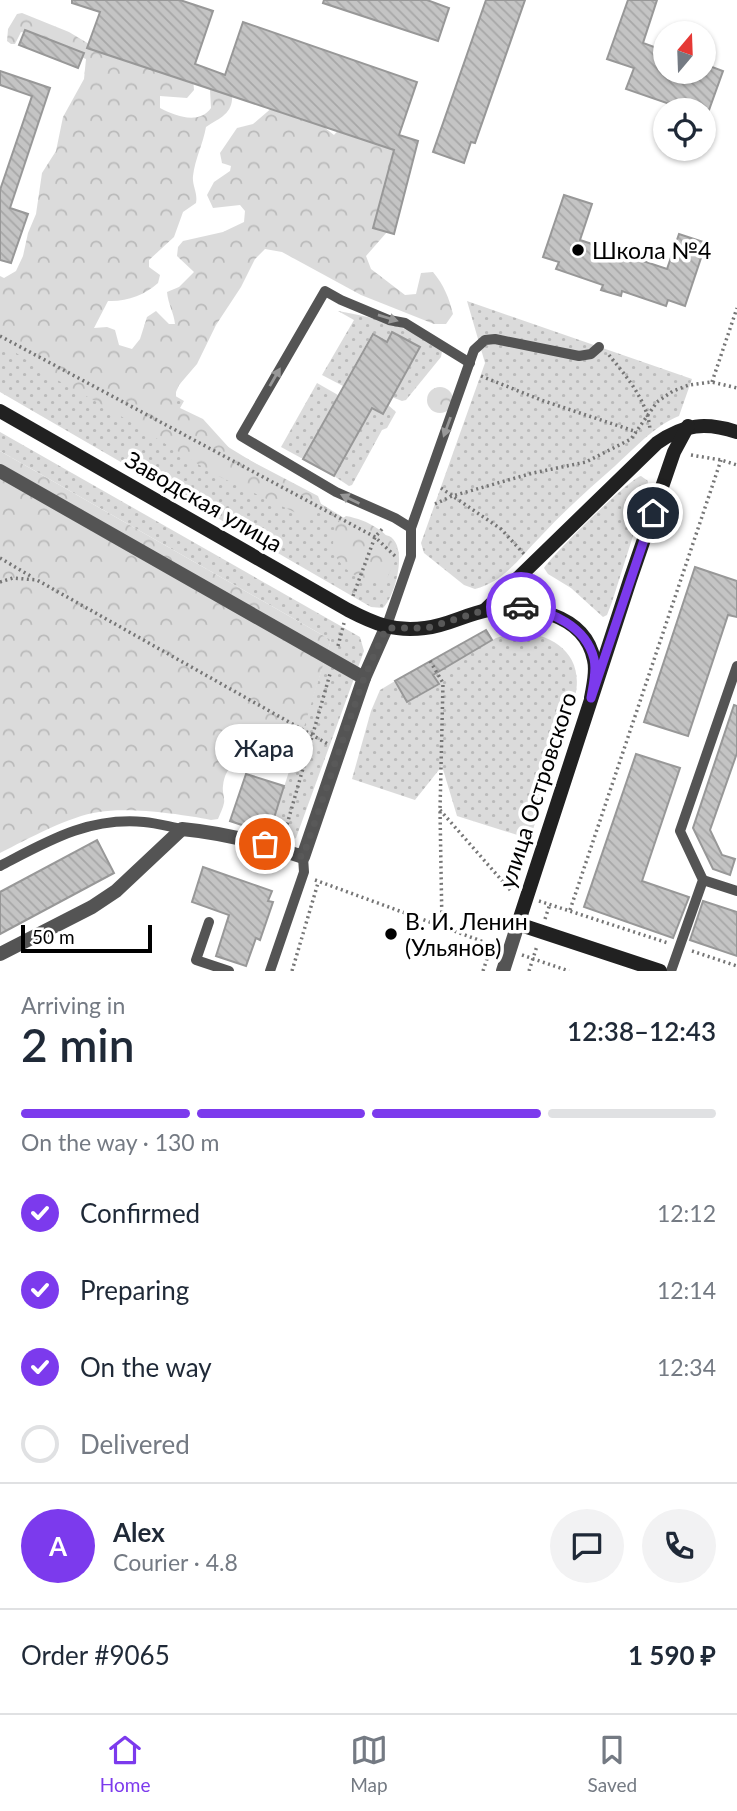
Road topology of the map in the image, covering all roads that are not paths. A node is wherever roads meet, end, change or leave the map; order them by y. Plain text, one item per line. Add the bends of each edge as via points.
1 (601, 347) road end
2 (470, 363) junction
3 (0, 411) edge
4 (688, 426) junction
5 (737, 432) edge
6 (0, 471) edge
7 (411, 528) junction
8 (485, 610) junction
9 (386, 628) junction
10 (737, 666) edge
11 (364, 678) junction
12 (591, 698) junction
13 (182, 829) junction
14 (303, 857) junction
15 (0, 866) edge
16 (703, 880) junction
17 (737, 891) edge
18 (209, 922) dead end
19 (518, 924) junction
20 (0, 954) edge
21 (229, 971) edge
22 (270, 971) edge
23 (503, 971) edge
24 (660, 971) edge
25 (671, 971) edge

1 - 2 lane via 579,356 485,340 474,350
2 -> 7 lane
7 -> 2 lane via 336,492 241,436 325,291 405,323
3 - 9 main road, Заводская улица
4 - 5 main road via 702,424
4 - 8 main road via 657,443
4 - 12 main road, улица Островского via 674,453
6 - 11 street
7 - 9 lane via 411,556
8 - 9 main road via 427,628
8 - 12 main road via 536,609 574,628 594,659
9 - 11 street
10 - 16 lane via 680,831
11 - 14 street
12 - 19 main road, улица Островского
13 - 14 street via 218,833
13 - 15 lane via 144,822 103,823 75,829
13 - 20 street via 116,891
14 - 22 lane via 304,872
16 - 17 lane
16 - 25 lane
18 - 21 lane via 196,960
19 - 23 street, улица Островского
19 - 24 main road

